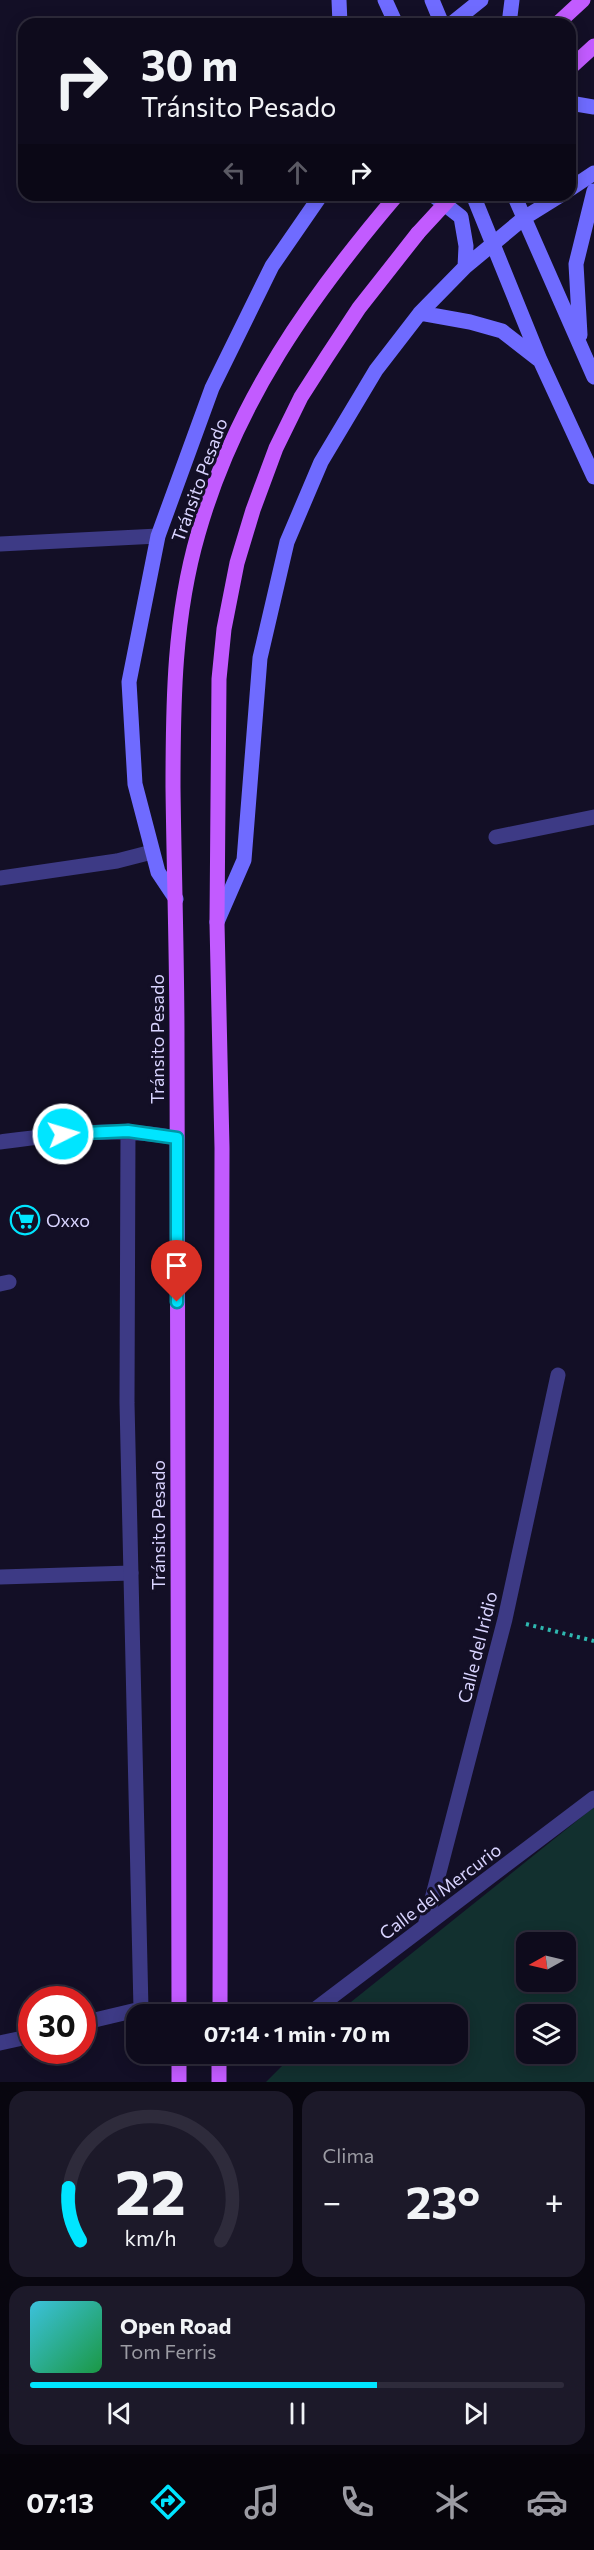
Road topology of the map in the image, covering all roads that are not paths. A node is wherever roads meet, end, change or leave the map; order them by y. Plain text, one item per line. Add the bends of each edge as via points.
1 (339, 0) edge
2 (386, 0) edge
3 (432, 0) edge
4 (481, 0) edge
5 (512, 0) edge
6 (583, 0) edge
7 (340, 18) edge
8 (394, 18) edge
9 (440, 18) edge
10 (458, 18) edge
11 (510, 18) edge
12 (564, 18) edge
13 (594, 46) edge
14 (576, 62) edge
15 (576, 104) edge
16 (594, 107) edge
17 (594, 173) edge
18 (576, 185) edge
19 (594, 191) edge
20 (317, 201) edge
21 (392, 201) edge
22 (441, 201) edge
23 (447, 201) edge
24 (475, 201) edge
25 (517, 201) edge
26 (551, 201) edge
27 (524, 218) junction
28 (492, 246) junction
29 (465, 267) junction
30 (420, 313) junction
31 (580, 344) junction
32 (540, 360) junction
33 (594, 377) edge
34 (594, 477) edge
35 (158, 536) junction
36 (0, 544) edge
37 (594, 817) edge
38 (496, 837) dead end
39 (152, 852) junction
40 (0, 878) edge
41 (176, 899) junction
42 (217, 923) junction
43 (128, 1131) junction
44 (177, 1138) junction
45 (0, 1142) edge
46 (558, 1375) dead end
47 (131, 1573) junction
48 (0, 1577) edge
49 (594, 1798) edge
50 (425, 1926) junction
51 (149, 2004) edge
52 (179, 2004) edge
53 (220, 2004) edge
54 (322, 2004) edge
55 (126, 2016) edge
56 (96, 2021) edge
57 (18, 2039) edge
58 (0, 2043) edge
59 (179, 2064) edge
60 (219, 2064) edge
61 (179, 2082) edge
62 (219, 2082) edge

1 - 7 street
2 - 8 street
3 - 9 street
4 - 10 street
5 - 11 street
6 - 12 main road
13 - 14 main road
15 - 16 street
17 - 18 street
19 - 31 street via 576,264
20 - 35 street via 272,266 212,388
21 - 41 main road, Tránsito Pesado via 321,288 270,366 236,432 198,533 177,637 173,715
22 - 29 street via 461,217
23 - 42 main road, bridge via 359,308 301,397 276,448 253,510 237,563 219,680
24 - 28 street
25 - 27 street
26 - 27 street
27 - 28 street
27 - 31 street
28 - 29 street
28 - 32 street
29 - 30 street
30 - 32 street via 502,331
30 - 42 street via 376,369 321,462 287,542 260,658 244,860
31 - 33 street
32 - 34 street
35 - 36 street
35 - 39 street via 129,682 135,784
37 - 38 street
39 - 40 street
39 - 41 street via 158,872
41 - 44 main road, Tránsito Pesado
42 - 53 main road via 222,1148
43 - 44 street
43 - 45 street via 84,1131
43 - 47 street
44 - 52 main road, Tránsito Pesado
46 - 50 street, Calle del Iridio via 505,1619
47 - 48 street
47 - 51 street
49 - 50 street, Calle del Mercurio
50 - 54 street, Calle del Mercurio
55 - 56 street
57 - 58 street
59 - 61 main road
60 - 62 main road

